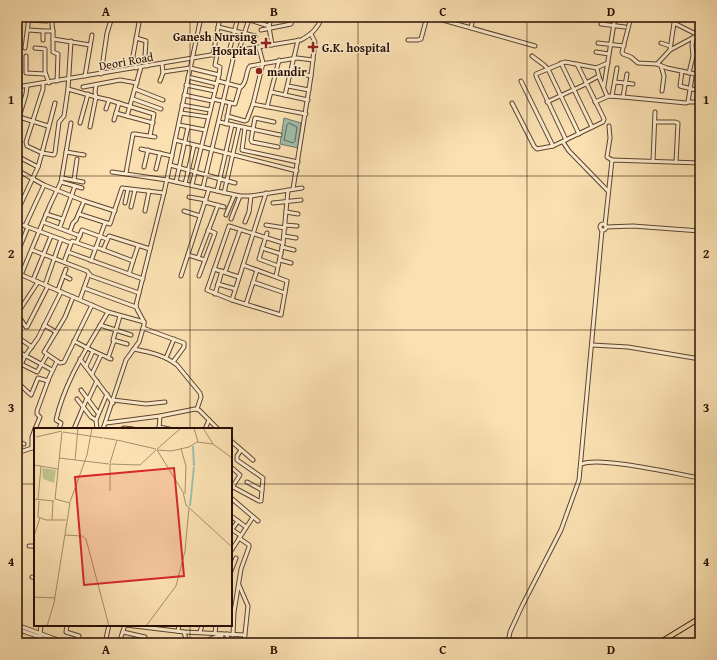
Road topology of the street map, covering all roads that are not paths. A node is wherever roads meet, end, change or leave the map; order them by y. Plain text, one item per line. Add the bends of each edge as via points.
1 (53, 17) edge
2 (112, 17) edge
3 (140, 17) edge
4 (201, 17) edge
5 (220, 17) edge
6 (239, 17) edge
7 (272, 17) edge
8 (278, 17) edge
9 (322, 17) edge
10 (426, 17) edge
11 (432, 17) edge
12 (473, 17) edge
13 (615, 17) edge
14 (631, 17) edge
15 (646, 17) edge
16 (652, 17) edge
17 (29, 18) edge
18 (249, 20) junction
19 (47, 21) dead end
20 (601, 24) dead end
21 (614, 26) junction
22 (269, 27) junction
23 (218, 28) junction
24 (471, 28) junction
25 (625, 28) dead end
26 (28, 30) junction
27 (261, 30) dead end
28 (43, 31) junction
29 (53, 31) junction
30 (234, 31) junction
31 (244, 33) junction
32 (311, 34) junction
33 (92, 35) dead end
34 (699, 35) edge
35 (256, 36) dead end
36 (136, 38) junction
37 (693, 38) junction
38 (53, 39) junction
39 (43, 40) dead end
40 (298, 40) junction
41 (408, 40) dead end
42 (71, 41) junction
43 (598, 43) dead end
44 (661, 43) dead end
45 (611, 44) junction
46 (90, 45) junction
47 (272, 45) junction
48 (536, 46) dead end
49 (624, 46) junction
50 (670, 46) junction
51 (25, 48) dead end
52 (35, 48) dead end
53 (259, 48) junction
54 (237, 50) junction
55 (670, 50) junction
56 (229, 52) junction
57 (596, 52) dead end
58 (609, 54) junction
59 (215, 55) junction
60 (26, 56) dead end
61 (532, 56) dead end
62 (294, 58) junction
63 (192, 59) junction
64 (279, 60) junction
65 (313, 60) junction
66 (263, 63) junction
67 (561, 63) junction
68 (608, 63) junction
69 (162, 64) junction
70 (576, 64) junction
71 (657, 64) junction
72 (147, 66) junction
73 (661, 66) junction
74 (141, 67) junction
75 (136, 68) junction
76 (190, 68) junction
77 (596, 68) junction
78 (617, 68) dead end
79 (548, 69) junction
80 (291, 71) junction
81 (682, 71) junction
82 (163, 72) junction
83 (689, 73) junction
84 (45, 74) junction
85 (101, 74) junction
86 (627, 74) dead end
87 (219, 75) junction
88 (700, 75) edge
89 (85, 76) junction
90 (311, 76) junction
91 (598, 76) junction
92 (188, 77) junction
93 (692, 77) dead end
94 (68, 79) junction
95 (57, 81) junction
96 (160, 81) dead end
97 (521, 81) dead end
98 (218, 82) junction
99 (615, 82) junction
100 (49, 83) junction
101 (586, 83) junction
102 (625, 83) junction
103 (43, 84) junction
104 (96, 84) junction
105 (137, 84) junction
106 (228, 84) junction
107 (633, 84) dead end
108 (186, 85) junction
109 (27, 86) junction
110 (288, 86) junction
111 (83, 87) dead end
112 (240, 87) junction
113 (604, 87) junction
114 (17, 88) edge
115 (68, 88) junction
116 (135, 89) junction
117 (690, 89) junction
118 (309, 90) junction
119 (573, 90) junction
120 (215, 91) junction
121 (700, 91) edge
122 (271, 92) junction
123 (662, 92) dead end
124 (88, 94) junction
125 (184, 95) junction
126 (285, 95) junction
127 (561, 96) junction
128 (607, 96) junction
129 (612, 96) junction
130 (96, 97) junction
131 (623, 97) junction
132 (133, 99) junction
133 (109, 100) junction
134 (163, 100) dead end
135 (213, 100) junction
136 (308, 100) junction
137 (224, 102) junction
138 (512, 102) dead end
139 (547, 102) junction
140 (595, 102) junction
141 (688, 102) junction
142 (55, 103) dead end
143 (119, 103) junction
144 (230, 103) junction
145 (253, 104) junction
146 (182, 105) junction
147 (131, 106) junction
148 (267, 107) junction
149 (161, 109) dead end
150 (106, 110) dead end
151 (210, 110) junction
152 (655, 112) dead end
153 (116, 113) junction
154 (181, 113) junction
155 (306, 114) junction
156 (128, 116) junction
157 (227, 116) junction
158 (19, 117) junction
159 (208, 117) junction
160 (114, 120) dead end
161 (33, 121) junction
162 (219, 122) junction
163 (274, 122) dead end
164 (655, 122) junction
165 (71, 123) dead end
166 (80, 123) dead end
167 (153, 123) junction
168 (17, 124) edge
169 (226, 124) junction
170 (179, 125) junction
171 (232, 125) junction
172 (48, 126) junction
173 (610, 126) dead end
174 (90, 127) dead end
175 (188, 127) junction
176 (239, 127) junction
177 (592, 127) junction
178 (245, 128) junction
179 (205, 130) junction
180 (253, 130) junction
181 (579, 134) junction
182 (150, 136) junction
183 (280, 136) dead end
184 (155, 137) dead end
185 (175, 140) junction
186 (566, 140) junction
187 (563, 142) junction
188 (185, 143) junction
189 (194, 146) junction
190 (553, 146) junction
191 (201, 147) junction
192 (278, 147) dead end
193 (141, 149) dead end
194 (148, 150) junction
195 (213, 150) junction
196 (66, 152) junction
197 (42, 153) junction
198 (160, 153) junction
199 (226, 154) junction
200 (84, 155) dead end
201 (17, 156) edge
202 (172, 156) junction
203 (233, 156) junction
204 (77, 159) dead end
205 (612, 160) junction
206 (653, 161) junction
207 (298, 162) junction
208 (676, 162) junction
209 (700, 164) edge
210 (170, 165) junction
211 (38, 167) junction
212 (144, 167) dead end
213 (179, 167) junction
214 (156, 169) dead end
215 (188, 169) junction
216 (17, 170) edge
217 (296, 171) junction
218 (112, 172) dead end
219 (195, 172) junction
220 (22, 173) junction
221 (126, 173) junction
222 (206, 175) junction
223 (62, 178) junction
224 (33, 179) junction
225 (220, 179) junction
226 (74, 180) junction
227 (167, 180) junction
228 (227, 181) junction
229 (17, 182) edge
230 (61, 182) junction
231 (83, 182) dead end
232 (176, 182) junction
233 (235, 183) dead end
234 (185, 184) junction
235 (44, 185) junction
236 (192, 185) junction
237 (75, 186) junction
238 (203, 187) junction
239 (82, 188) dead end
240 (302, 188) dead end
241 (128, 189) junction
242 (209, 189) junction
243 (294, 189) junction
244 (135, 190) junction
245 (288, 190) junction
246 (58, 191) junction
247 (149, 191) junction
248 (217, 191) junction
249 (608, 191) junction
250 (164, 193) junction
251 (224, 193) junction
252 (266, 193) junction
253 (71, 196) junction
254 (234, 196) junction
255 (240, 196) junction
256 (251, 196) junction
257 (189, 197) dead end
258 (301, 200) dead end
259 (84, 201) junction
260 (206, 201) junction
261 (287, 202) junction
262 (125, 203) dead end
263 (273, 203) dead end
264 (218, 205) junction
265 (131, 207) dead end
266 (224, 207) dead end
267 (115, 211) junction
268 (145, 211) dead end
269 (184, 211) dead end
270 (17, 212) edge
271 (286, 212) junction
272 (46, 214) junction
273 (79, 214) junction
274 (298, 214) dead end
275 (226, 215) dead end
276 (200, 216) junction
277 (231, 219) dead end
278 (62, 220) junction
279 (43, 222) junction
280 (245, 222) dead end
281 (17, 223) edge
282 (105, 223) junction
283 (266, 225) dead end
284 (285, 226) junction
285 (297, 226) dead end
286 (606, 226) junction
287 (27, 227) junction
288 (60, 227) junction
289 (208, 230) junction
290 (240, 230) junction
291 (602, 230) junction
292 (70, 231) junction
293 (700, 231) edge
294 (39, 232) junction
295 (267, 232) dead end
296 (253, 234) junction
297 (51, 236) junction
298 (80, 236) junction
299 (100, 236) junction
300 (284, 236) junction
301 (266, 237) junction
302 (296, 238) dead end
303 (61, 239) junction
304 (107, 239) junction
305 (78, 242) junction
306 (283, 242) junction
307 (71, 243) junction
308 (138, 246) junction
309 (96, 248) junction
310 (262, 248) junction
311 (282, 248) junction
312 (150, 249) junction
313 (32, 250) junction
314 (103, 250) junction
315 (294, 250) dead end
316 (68, 252) junction
317 (17, 254) edge
318 (43, 254) junction
319 (281, 254) junction
320 (188, 255) junction
321 (55, 258) junction
322 (198, 258) junction
323 (91, 260) junction
324 (205, 260) junction
325 (280, 260) junction
326 (133, 261) junction
327 (64, 262) junction
328 (291, 263) dead end
329 (17, 265) edge
330 (243, 265) junction
331 (278, 266) junction
332 (66, 269) dead end
333 (214, 269) junction
334 (257, 270) junction
335 (224, 272) junction
336 (20, 273) edge
337 (88, 274) junction
338 (129, 274) junction
339 (64, 276) junction
340 (181, 276) dead end
341 (199, 276) dead end
342 (276, 276) junction
343 (239, 277) junction
344 (70, 279) dead end
345 (143, 279) junction
346 (33, 280) junction
347 (38, 282) junction
348 (253, 282) junction
349 (218, 284) junction
350 (47, 285) junction
351 (84, 288) junction
352 (235, 289) junction
353 (60, 291) junction
354 (139, 293) junction
355 (285, 293) junction
356 (215, 294) junction
357 (73, 297) junction
358 (80, 299) junction
359 (232, 300) junction
360 (246, 304) junction
361 (92, 305) junction
362 (136, 306) junction
363 (108, 312) junction
364 (17, 314) edge
365 (120, 316) junction
366 (144, 322) junction
367 (44, 325) junction
368 (100, 325) junction
369 (143, 328) junction
370 (116, 330) junction
371 (56, 332) junction
372 (131, 335) dead end
373 (17, 337) edge
374 (174, 339) junction
375 (74, 341) junction
376 (114, 341) junction
377 (127, 344) dead end
378 (592, 345) junction
379 (32, 347) junction
380 (86, 348) junction
381 (134, 349) junction
382 (17, 351) edge
383 (93, 351) junction
384 (47, 355) junction
385 (101, 355) junction
386 (25, 356) junction
387 (166, 358) junction
388 (80, 359) junction
389 (700, 359) edge
390 (17, 361) edge
391 (57, 361) junction
392 (173, 362) junction
393 (21, 363) junction
394 (42, 364) junction
395 (86, 366) junction
396 (52, 370) junction
397 (17, 374) edge
398 (92, 374) junction
399 (48, 381) junction
400 (97, 381) junction
401 (17, 382) edge
402 (81, 390) dead end
403 (107, 394) junction
404 (77, 399) dead end
405 (87, 399) junction
406 (113, 401) junction
407 (165, 402) dead end
408 (83, 406) junction
409 (197, 409) junction
410 (98, 413) junction
411 (160, 416) junction
412 (96, 420) junction
413 (209, 420) junction
414 (106, 423) junction
415 (35, 428) edge
416 (59, 428) edge
417 (74, 428) edge
418 (97, 428) edge
419 (104, 428) edge
420 (159, 428) edge
421 (205, 428) edge
422 (217, 428) edge
423 (34, 432) edge
424 (17, 441) edge
425 (232, 442) edge
426 (24, 444) dead end
427 (33, 448) edge
428 (241, 450) junction
429 (17, 453) edge
430 (253, 460) dead end
431 (581, 464) junction
432 (232, 469) edge
433 (700, 478) edge
434 (247, 482) dead end
435 (232, 488) edge
436 (262, 490) junction
437 (232, 499) edge
438 (232, 517) edge
439 (253, 517) junction
440 (258, 521) dead end
441 (238, 522) junction
442 (246, 527) junction
443 (232, 529) edge
444 (232, 531) edge
445 (240, 537) junction
446 (29, 546) dead end
447 (34, 546) edge
448 (232, 549) edge
449 (236, 558) dead end
450 (232, 568) edge
451 (239, 585) junction
452 (17, 606) edge
453 (17, 610) edge
454 (700, 618) edge
455 (17, 625) edge
456 (41, 626) edge
457 (67, 626) edge
458 (109, 626) edge
459 (125, 626) edge
460 (152, 626) edge
461 (167, 626) edge
462 (179, 626) edge
463 (202, 626) edge
464 (216, 626) edge
465 (19, 630) edge
466 (165, 630) junction
467 (178, 631) junction
468 (122, 632) junction
469 (184, 632) junction
470 (200, 632) junction
471 (215, 633) junction
472 (222, 634) junction
473 (227, 634) junction
474 (233, 635) junction
475 (39, 636) junction
476 (245, 636) junction
477 (145, 637) dead end
478 (18, 643) edge
479 (39, 643) edge
480 (57, 643) edge
481 (66, 643) edge
482 (77, 643) edge
483 (104, 643) edge
484 (119, 643) edge
485 (156, 643) edge
486 (164, 643) edge
487 (187, 643) edge
488 (200, 643) edge
489 (221, 643) edge
490 (228, 643) edge
491 (244, 643) edge
492 (332, 643) edge
493 (347, 643) edge
494 (508, 643) edge
495 (659, 643) edge

1 - 29 street
2 - 85 street
3 - 36 street
4 - 63 street
5 - 23 street
6 - 18 street
6 - 30 street
7 - 22 street
8 - 22 street via 292,21 291,24
9 - 32 street
10 - 41 street via 421,39
11 - 24 street
12 - 24 street
13 - 21 street
14 - 49 street
15 - 16 street
17 - 19 street
17 - 26 street
18 - 22 street
18 - 31 street
20 - 21 street
21 - 25 street
21 - 45 street
22 - 27 street
22 - 47 street
23 - 30 street
23 - 59 street
24 - 48 street
26 - 28 street
26 - 51 street
28 - 29 street
28 - 39 street
29 - 38 street
30 - 31 street
30 - 56 street
31 - 35 street
31 - 54 street
32 - 40 street, Deori Road
32 - 65 street via 314,42
33 - 46 street
34 - 37 street
34 - 50 street via 674,23
36 - 72 street via 146,41
36 - 75 street via 133,56
37 - 55 street
37 - 83 street via 693,56
38 - 42 street
38 - 95 street via 53,52 58,54
40 - 47 street, Deori Road
40 - 62 street
42 - 46 street
42 - 94 street
43 - 45 street
44 - 50 street
45 - 49 street
45 - 58 street
46 - 89 street
47 - 53 street, Deori Road
49 - 71 street via 623,53 637,62
50 - 55 street
52 - 84 street via 46,50
53 - 54 street, Deori Road
53 - 66 street
54 - 56 street, Deori Road
54 - 106 street
55 - 71 street
56 - 59 street, Deori Road
57 - 58 street
58 - 68 street
59 - 63 street, Deori Road
59 - 87 street via 216,65 220,67
60 - 84 street via 26,73
61 - 79 street
62 - 64 street
62 - 65 street
62 - 80 street
63 - 69 street, Deori Road
63 - 76 street
64 - 66 street
64 - 122 street
65 - 90 street
66 - 112 street via 249,66 244,84
66 - 145 street
67 - 70 street
67 - 79 street
67 - 119 street
68 - 77 street
68 - 113 street
69 - 72 street, Deori Road
69 - 82 street
70 - 77 street
70 - 101 street
71 - 73 street
72 - 74 street, Deori Road
73 - 81 street
73 - 123 street via 664,75
74 - 75 street, Deori Road
74 - 105 street
75 - 85 street, Deori Road
76 - 82 street
76 - 87 street
76 - 92 street
77 - 91 street
78 - 99 street
79 - 127 street
79 - 139 street via 536,75
80 - 90 street
80 - 110 street
81 - 83 street
81 - 117 street via 680,86
82 - 96 street
83 - 88 street
84 - 100 street
85 - 89 street, Deori Road
86 - 102 street
87 - 98 street
89 - 94 street, Deori Road
90 - 118 street
91 - 101 street
91 - 113 street
92 - 98 street
92 - 108 street
93 - 117 street
94 - 95 street, Deori Road
94 - 115 street
95 - 100 street, Deori Road
97 - 190 street
98 - 106 street
98 - 120 street
99 - 102 street
99 - 129 street
100 - 103 street, Deori Road
101 - 119 street
101 - 140 street
102 - 107 street
102 - 131 street
103 - 109 street, Deori Road
103 - 161 street
104 - 105 street via 120,80
104 - 111 street
104 - 130 street
105 - 116 street
106 - 112 street
106 - 137 street
108 - 120 street
108 - 125 street
109 - 114 street, Deori Road
109 - 158 street
110 - 118 street
110 - 126 street
112 - 144 street via 236,104
113 - 128 street
115 - 124 street
115 - 197 street via 64,116 59,122 55,153
116 - 132 street
116 - 134 street
117 - 121 street
117 - 141 street
118 - 136 street
119 - 127 street
119 - 177 street
120 - 135 street
121 - 141 street via 698,102
122 - 126 street
122 - 148 street
124 - 130 street
124 - 166 street
125 - 135 street
125 - 146 street
126 - 136 street
127 - 139 street
127 - 181 street
128 - 129 street
128 - 140 street
129 - 131 street
130 - 133 street
130 - 174 street
131 - 141 street
132 - 147 street
132 - 149 street
133 - 143 street
133 - 150 street
135 - 137 street
135 - 151 street
136 - 155 street
137 - 144 street
137 - 162 street
138 - 190 street via 535,148
139 - 186 street
140 - 177 street via 604,121
142 - 172 street
143 - 147 street
143 - 153 street
144 - 157 street
145 - 148 street
145 - 157 street via 246,121
146 - 151 street
146 - 154 street
147 - 156 street
147 - 167 street via 154,114
148 - 155 street
151 - 159 street
152 - 164 street
153 - 156 street
153 - 160 street
154 - 159 street
154 - 170 street
155 - 207 street
156 - 167 street
157 - 169 street
158 - 161 street
158 - 168 street
159 - 179 street
161 - 172 street
161 - 197 street via 26,145
162 - 169 street
162 - 195 street
163 - 180 street via 256,118
164 - 206 street
164 - 208 street via 678,123
165 - 196 street
167 - 182 street
169 - 171 street
170 - 175 street
170 - 185 street
171 - 176 street
171 - 199 street
172 - 197 street
173 - 205 street via 607,157
175 - 179 street
175 - 188 street
176 - 178 street
176 - 203 street
177 - 181 street
178 - 180 street
178 - 207 street via 241,148 243,150
179 - 191 street
180 - 183 street
180 - 192 street via 252,142
181 - 186 street
182 - 184 street
182 - 221 street via 133,134
185 - 188 street
185 - 202 street
186 - 187 street
187 - 190 street
187 - 249 street
188 - 189 street
188 - 213 street
189 - 191 street
189 - 215 street
191 - 195 street
191 - 219 street
193 - 194 street
194 - 198 street
194 - 212 street
195 - 199 street
195 - 222 street
196 - 200 street
196 - 223 street
197 - 211 street
198 - 202 street
198 - 214 street
199 - 203 street
199 - 225 street
201 - 211 street
202 - 210 street
203 - 217 street
203 - 228 street
204 - 226 street
205 - 206 street
205 - 249 street
206 - 208 street
207 - 217 street
208 - 209 street
210 - 213 street
210 - 227 street
211 - 224 street
213 - 215 street
213 - 232 street
215 - 219 street
215 - 234 street
216 - 220 street
217 - 243 street
218 - 221 street
219 - 222 street
219 - 236 street
220 - 224 street
220 - 229 street
221 - 227 street
222 - 225 street
222 - 238 street
223 - 226 street
223 - 230 street
224 - 235 street
224 - 270 street
225 - 228 street
225 - 248 street
226 - 231 street
227 - 232 street
227 - 250 street
228 - 233 street
228 - 251 street
230 - 237 street
230 - 246 street
232 - 234 street
234 - 236 street
235 - 246 street
235 - 287 street
236 - 238 street
237 - 239 street
237 - 253 street
238 - 242 street
240 - 243 street
241 - 244 street
241 - 262 street
241 - 267 street via 121,189
242 - 248 street
242 - 260 street
243 - 245 street
244 - 247 street
244 - 265 street
245 - 252 street
245 - 261 street
246 - 253 street
246 - 272 street
247 - 250 street
247 - 268 street
248 - 251 street
249 - 286 street
250 - 312 street
251 - 254 street
252 - 256 street
252 - 296 street
253 - 259 street
253 - 278 street
254 - 255 street
254 - 275 street
255 - 256 street
255 - 277 street
256 - 280 street
257 - 260 street
258 - 261 street
259 - 267 street
259 - 273 street
260 - 264 street
260 - 276 street
261 - 263 street
261 - 271 street
264 - 266 street
264 - 289 street
267 - 282 street via 111,224
269 - 276 street
271 - 274 street
271 - 284 street
272 - 278 street
272 - 279 street
273 - 282 street
273 - 292 street
276 - 320 street
278 - 288 street
279 - 288 street
279 - 294 street
281 - 287 street
282 - 299 street
283 - 284 street
284 - 285 street
284 - 300 street
286 - 291 street
286 - 291 street via 600,225
286 - 293 street
287 - 294 street
287 - 317 street
288 - 292 street
289 - 322 street
289 - 324 street via 215,233
290 - 296 street
290 - 333 street via 229,226
290 - 335 street
291 - 378 street
292 - 298 street
294 - 297 street
294 - 313 street
295 - 301 street
296 - 301 street
296 - 330 street
297 - 303 street
297 - 318 street
298 - 299 street via 82,230
298 - 305 street
299 - 304 street
299 - 309 street
300 - 302 street
300 - 306 street
301 - 306 street
301 - 310 street
303 - 307 street
303 - 321 street
304 - 308 street via 109,236
304 - 314 street
305 - 307 street via 72,240
305 - 309 street
306 - 311 street
307 - 316 street
308 - 312 street
308 - 326 street
309 - 314 street
309 - 323 street
310 - 319 street
310 - 331 street via 259,260
311 - 315 street
311 - 319 street
312 - 345 street
313 - 318 street
313 - 336 street
314 - 326 street
316 - 323 street
316 - 327 street
318 - 321 street
318 - 346 street
319 - 325 street
320 - 322 street
320 - 340 street
321 - 327 street
321 - 350 street
322 - 324 street
323 - 338 street
324 - 341 street
325 - 328 street
325 - 331 street
326 - 338 street
327 - 337 street via 87,271
329 - 336 street
330 - 334 street
330 - 343 street
331 - 342 street
332 - 339 street
333 - 335 street
333 - 356 street via 207,291
334 - 342 street
334 - 348 street
335 - 343 street
335 - 349 street
336 - 346 street
337 - 351 street
337 - 354 street
338 - 345 street
339 - 344 street
339 - 353 street
342 - 355 street via 287,280
343 - 352 street
345 - 354 street
346 - 347 street
347 - 350 street
347 - 364 street
348 - 355 street
348 - 360 street
349 - 352 street
349 - 356 street
350 - 353 street
350 - 364 street via 27,327
351 - 358 street
351 - 362 street
352 - 359 street
353 - 357 street
353 - 367 street
354 - 362 street
355 - 360 street via 281,315
356 - 359 street
357 - 358 street
357 - 371 street
358 - 361 street
359 - 360 street
361 - 363 street
361 - 375 street
362 - 366 street
363 - 365 street
363 - 368 street
365 - 366 street
365 - 370 street
366 - 369 street
367 - 371 street
367 - 379 street
368 - 370 street
368 - 380 street
369 - 374 street
369 - 381 street
370 - 372 street
370 - 376 street
371 - 384 street via 45,351
373 - 379 street
374 - 387 street
374 - 392 street via 185,344
375 - 380 street
375 - 391 street via 64,362
376 - 377 street
376 - 385 street via 110,358
378 - 389 street via 628,347
378 - 431 street
379 - 386 street
380 - 383 street
380 - 388 street
381 - 387 street
381 - 406 street via 126,360
382 - 386 street
383 - 385 street
383 - 395 street
384 - 391 street
384 - 394 street
385 - 398 street
386 - 393 street
386 - 394 street
387 - 392 street
388 - 395 street
388 - 416 street via 60,406 56,420 61,423
390 - 393 street
391 - 396 street
392 - 409 street via 200,394
393 - 394 street via 37,372
393 - 397 street
394 - 396 street
395 - 398 street
396 - 399 street
398 - 400 street
399 - 401 street via 38,379 31,395
399 - 415 street via 36,412 40,417
400 - 403 street
400 - 405 street
402 - 405 street
403 - 406 street
403 - 410 street
404 - 408 street
405 - 408 street
405 - 410 street
406 - 407 street via 146,404
406 - 414 street
408 - 412 street
408 - 417 street
409 - 411 street
409 - 413 street
410 - 412 street
411 - 414 street
411 - 420 street
412 - 418 street
413 - 421 street
413 - 422 street
414 - 419 street
423 - 427 street
424 - 426 street
425 - 428 street
427 - 429 street
428 - 430 street
428 - 436 street via 236,459 263,477
431 - 433 street via 622,464
431 - 494 street via 579,480 561,530 522,606 510,632
432 - 435 street via 240,475
434 - 436 street
435 - 436 street via 259,501 262,499
437 - 439 street
438 - 441 street
439 - 440 street
439 - 442 street
441 - 442 street
441 - 443 street
442 - 445 street
444 - 445 street
445 - 448 street
445 - 451 street via 249,547 241,567
446 - 447 street
449 - 450 street
451 - 474 street
451 - 476 street via 248,606
452 - 453 street
454 - 495 main road
455 - 475 street
456 - 475 street
457 - 482 street via 66,632 79,636
458 - 483 street
459 - 468 street
460 - 466 street
461 - 466 street
462 - 467 street
463 - 470 street
464 - 471 street
465 - 475 street
465 - 478 street
466 - 467 street
467 - 469 street
468 - 477 street
468 - 484 street
469 - 470 street
469 - 487 street
470 - 471 street
471 - 472 street
472 - 473 street
472 - 488 street
472 - 489 street
473 - 474 street
473 - 490 street
474 - 476 street
475 - 479 street
475 - 480 street
475 - 481 street
476 - 491 street
485 - 486 street
492 - 493 street

